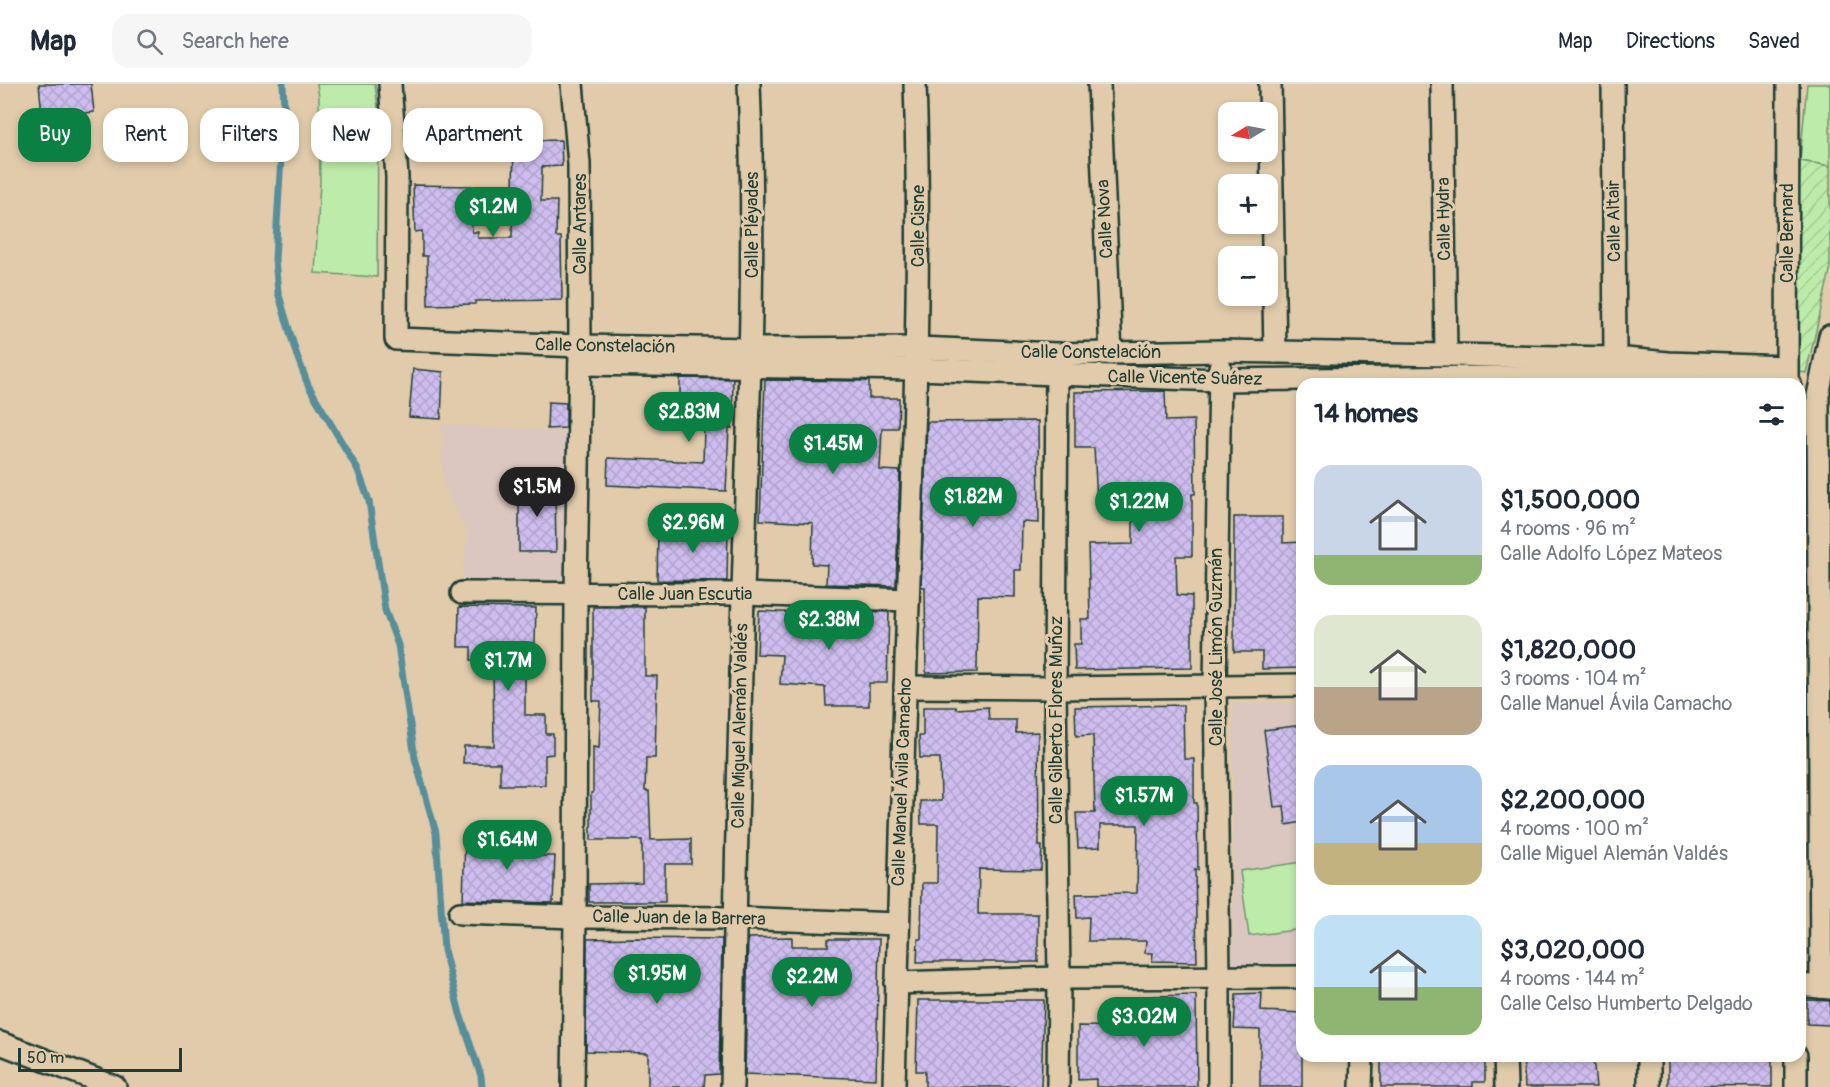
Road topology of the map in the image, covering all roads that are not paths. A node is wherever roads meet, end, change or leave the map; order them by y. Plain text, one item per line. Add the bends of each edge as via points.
1 (390, 84) edge
2 (572, 84) edge
3 (749, 84) edge
4 (915, 84) edge
5 (1099, 84) edge
6 (1270, 84) edge
7 (1442, 84) edge
8 (1612, 84) edge
9 (1788, 84) edge
10 (1830, 336) edge
11 (1220, 351) junction
12 (1275, 352) junction
13 (1358, 353) junction
14 (1057, 354) junction
15 (1111, 354) junction
16 (1446, 354) junction
17 (580, 355) junction
18 (751, 357) junction
19 (1505, 357) junction
20 (917, 358) junction
21 (1615, 358) junction
22 (1574, 367) junction
23 (1668, 371) junction
24 (1057, 375) junction
25 (1357, 378) edge
26 (1505, 378) edge
27 (1520, 378) edge
28 (1627, 378) edge
29 (1654, 378) edge
30 (1736, 378) edge
31 (1795, 378) edge
32 (1799, 378) edge
33 (1220, 380) junction
34 (1296, 381) edge
35 (462, 593) dead end
36 (576, 594) junction
37 (743, 594) junction
38 (908, 600) junction
39 (1296, 685) edge
40 (1806, 685) edge
41 (1215, 686) junction
42 (905, 687) junction
43 (1055, 688) junction
44 (460, 913) dead end
45 (575, 917) junction
46 (735, 918) junction
47 (898, 924) junction
48 (1219, 977) junction
49 (1296, 977) edge
50 (1059, 978) junction
51 (896, 983) junction
52 (1817, 986) edge
53 (0, 1043) edge
54 (1362, 1062) edge
55 (1505, 1062) edge
56 (1649, 1062) edge
57 (1796, 1062) edge
58 (115, 1087) edge
59 (573, 1087) edge
60 (732, 1087) edge
61 (894, 1087) edge
62 (1058, 1087) edge
63 (1219, 1087) edge
64 (1361, 1087) edge
65 (1506, 1087) edge
66 (1649, 1087) edge
67 (1796, 1087) edge

1 - 17 street, Calle Constelación via 397,177 396,339
2 - 17 street, Calle Antares via 579,164
3 - 18 street, Calle Pléyades via 753,182
4 - 20 street, Calle Cisne
5 - 15 street, Calle Nova
6 - 12 street
7 - 16 street, Calle Hydra
8 - 21 street, Calle Altair
9 - 31 street, Calle Bernard
10 - 32 street
11 - 12 street, Calle Constelación
11 - 15 street, Calle Constelación
11 - 33 street, Calle José Limón Guzmán
12 - 13 street, Calle Constelación
13 - 16 street, Calle Constelación
13 - 25 street
14 - 15 street, Calle Constelación
14 - 20 street, Calle Constelación
14 - 24 street, Calle Gilberto Flores Muñoz
16 - 19 street, Calle Constelación
17 - 18 street, Calle Constelación
17 - 36 street, Calle Antares
18 - 20 street, Calle Constelación
18 - 37 street, Calle Miguel Alemán Valdés
19 - 22 street, Calle Constelación
19 - 26 street
20 - 24 street, Calle Vicente Suárez
20 - 38 street, Calle Manuel Ávila Camacho
21 - 22 street, Calle Constelación
21 - 23 street, Calle Constelación
22 - 27 street, Calle Vicente Suárez
22 - 28 street, Calle Vicente Suárez
23 - 29 street, Calle Vicente Suárez
23 - 30 street, Calle Vicente Suárez
24 - 33 street, Calle Vicente Suárez
24 - 43 street, Calle Gilberto Flores Muñoz
33 - 34 street, Calle Vicente Suárez
33 - 41 street, Calle José Limón Guzmán
35 - 36 street, Calle Juan Escutia
36 - 37 street, Calle Juan Escutia
36 - 45 street, Calle Antares
37 - 38 street, Calle Juan Escutia
37 - 46 street, Calle Miguel Alemán Valdés
38 - 42 street, Calle Manuel Ávila Camacho
39 - 41 street
40 - 52 street
41 - 43 street
41 - 48 street, Calle José Limón Guzmán
42 - 43 street
42 - 47 street, Calle Manuel Ávila Camacho
43 - 50 street, Calle Gilberto Flores Muñoz
44 - 45 street, Calle Juan de la Barrera
45 - 46 street, Calle Juan de la Barrera
45 - 59 street, Calle Antares
46 - 47 street, Calle Juan de la Barrera
46 - 60 street, Calle Miguel Alemán Valdés
47 - 51 street, Calle Manuel Ávila Camacho
48 - 49 street
48 - 50 street
48 - 63 street, Calle José Limón Guzmán
50 - 51 street
50 - 62 street, Calle Gilberto Flores Muñoz
51 - 61 street, Calle Manuel Ávila Camacho
53 - 58 street
54 - 64 street
55 - 65 street
56 - 66 street
57 - 67 street

